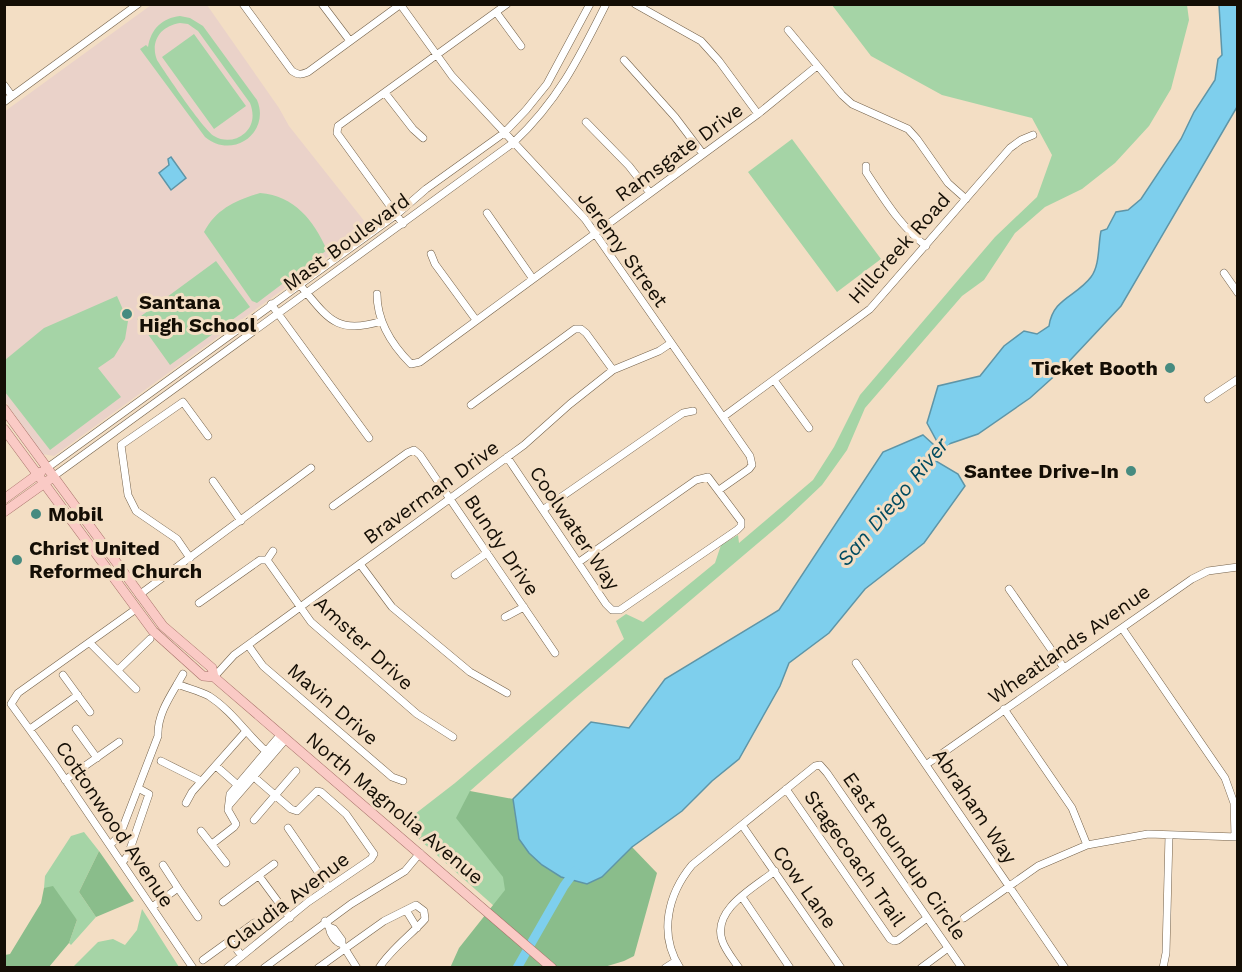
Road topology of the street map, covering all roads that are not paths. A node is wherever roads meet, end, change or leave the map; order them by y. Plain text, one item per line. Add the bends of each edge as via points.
1 (138, 4) edge
2 (243, 4) edge
3 (322, 4) edge
4 (507, 4) edge
5 (590, 4) edge
6 (606, 4) edge
7 (635, 4) edge
8 (400, 5) edge
9 (496, 12) junction
10 (788, 30) dead end
11 (350, 41) junction
12 (522, 46) dead end
13 (436, 56) junction
14 (624, 60) dead end
15 (817, 66) junction
16 (4, 85) edge
17 (384, 93) junction
18 (12, 96) junction
19 (4, 102) edge
20 (759, 114) junction
21 (586, 122) dead end
22 (504, 133) junction
23 (1033, 135) dead end
24 (423, 138) dead end
25 (513, 143) junction
26 (703, 154) junction
27 (866, 166) dead end
28 (650, 193) junction
29 (966, 199) junction
30 (487, 213) dead end
31 (396, 214) junction
32 (403, 224) junction
33 (595, 233) junction
34 (926, 246) junction
35 (431, 254) dead end
36 (1224, 273) dead end
37 (533, 279) junction
38 (299, 284) junction
39 (307, 293) junction
40 (1238, 293) edge
41 (377, 294) dead end
42 (271, 304) junction
43 (278, 313) junction
44 (476, 320) junction
45 (382, 321) junction
46 (671, 343) junction
47 (613, 370) junction
48 (1238, 379) edge
49 (774, 380) junction
50 (173, 389) junction
51 (1209, 399) dead end
52 (183, 402) junction
53 (471, 405) dead end
54 (4, 409) edge
55 (693, 411) dead end
56 (723, 417) junction
57 (809, 428) dead end
58 (4, 429) edge
59 (208, 436) dead end
60 (369, 438) dead end
61 (507, 457) junction
62 (47, 468) junction
63 (311, 468) dead end
64 (38, 474) junction
65 (54, 476) junction
66 (213, 481) dead end
67 (44, 483) junction
68 (718, 490) junction
69 (450, 498) junction
70 (4, 499) edge
71 (333, 506) dead end
72 (544, 509) junction
73 (4, 512) edge
74 (240, 521) junction
75 (273, 551) dead end
76 (487, 553) junction
77 (190, 558) junction
78 (267, 560) junction
79 (579, 562) junction
80 (360, 564) junction
81 (1238, 567) edge
82 (455, 575) dead end
83 (1009, 589) dead end
84 (139, 594) junction
85 (199, 603) dead end
86 (300, 607) junction
87 (524, 607) junction
88 (136, 609) junction
89 (505, 617) dead end
90 (1122, 628) junction
91 (168, 632) junction
92 (150, 639) dead end
93 (90, 643) junction
94 (248, 645) junction
95 (555, 653) dead end
96 (856, 663) dead end
97 (1064, 668) junction
98 (118, 670) junction
99 (183, 674) dead end
100 (63, 675) dead end
101 (214, 677) junction
102 (177, 684) junction
103 (136, 689) dead end
104 (507, 693) dead end
105 (78, 695) junction
106 (1004, 709) junction
107 (90, 712) dead end
108 (30, 729) junction
109 (76, 729) dead end
110 (246, 730) junction
111 (283, 736) junction
112 (453, 737) dead end
113 (119, 742) dead end
114 (269, 754) junction
115 (97, 758) junction
116 (161, 760) dead end
117 (927, 764) junction
118 (216, 766) junction
119 (296, 771) dead end
120 (254, 777) junction
121 (65, 780) junction
122 (201, 781) junction
123 (403, 781) dead end
124 (240, 787) junction
125 (138, 788) junction
126 (786, 789) junction
127 (276, 795) junction
128 (186, 803) dead end
129 (254, 820) dead end
130 (742, 825) junction
131 (288, 828) dead end
132 (201, 831) dead end
133 (1169, 835) junction
134 (1236, 837) edge
135 (212, 844) junction
136 (110, 845) junction
137 (1087, 845) junction
138 (420, 853) junction
139 (122, 863) junction
140 (226, 863) dead end
141 (274, 864) dead end
142 (163, 865) dead end
143 (775, 871) junction
144 (258, 876) junction
145 (1010, 885) junction
146 (178, 888) junction
147 (329, 888) junction
148 (742, 897) junction
149 (224, 902) dead end
150 (153, 907) junction
151 (406, 910) junction
152 (198, 916) dead end
153 (290, 918) junction
154 (927, 918) junction
155 (964, 918) dead end
156 (254, 923) dead end
157 (327, 924) junction
158 (417, 928) junction
159 (230, 941) junction
160 (343, 947) junction
161 (948, 948) junction
162 (242, 956) junction
163 (203, 960) dead end
164 (678, 964) edge
165 (193, 968) edge
166 (227, 968) edge
167 (264, 968) edge
168 (318, 968) edge
169 (357, 968) edge
170 (379, 968) edge
171 (552, 968) edge
172 (665, 968) edge
173 (739, 968) edge
174 (790, 968) edge
175 (841, 968) edge
176 (921, 968) edge
177 (962, 968) edge
178 (1065, 968) edge
179 (1163, 968) edge

1 - 18 street
2 - 11 street via 296,74 308,72
3 - 11 street
4 - 9 street
5 - 22 street, Mast Boulevard via 547,84
6 - 25 street, Mast Boulevard via 553,100
7 - 20 street via 701,41
8 - 11 street
8 - 13 street, Jeremy Street
9 - 12 street
9 - 13 street
10 - 15 street
13 - 17 street
13 - 22 street, Jeremy Street
14 - 26 street
15 - 20 street, Ramsgate Drive
15 - 29 street via 852,104 908,129 948,183
16 - 18 street
17 - 24 street
17 - 31 street via 342,122 337,133
18 - 19 street
20 - 26 street, Ramsgate Drive
21 - 28 street
22 - 25 street, Jeremy Street
22 - 31 street, Mast Boulevard
23 - 29 street, Hillcreek Road via 1010,148
25 - 32 street, Mast Boulevard
25 - 33 street, Jeremy Street
26 - 28 street, Ramsgate Drive
27 - 34 street via 866,172 898,220
28 - 33 street, Ramsgate Drive
29 - 34 street, Hillcreek Road
30 - 37 street
31 - 32 street
31 - 38 street, Mast Boulevard
32 - 39 street, Mast Boulevard
33 - 37 street, Ramsgate Drive
33 - 46 street, Jeremy Street
34 - 49 street, Hillcreek Road via 870,309
35 - 44 street
36 - 40 street
37 - 44 street, Ramsgate Drive
38 - 39 street
38 - 42 street, Mast Boulevard
39 - 43 street, Mast Boulevard
39 - 45 street via 325,316 341,324 363,326
41 - 45 street
42 - 43 street
42 - 62 street, Mast Boulevard
43 - 50 street, Mast Boulevard
43 - 60 street
44 - 45 street, Ramsgate Drive via 420,362 411,364 392,342
46 - 47 street, Braverman Drive
46 - 56 street, Jeremy Street
47 - 53 street via 586,333 575,329
47 - 61 street, Braverman Drive
48 - 51 street
49 - 56 street, Hillcreek Road
49 - 57 street
50 - 52 street
50 - 65 street, Mast Boulevard
52 - 59 street
52 - 77 street via 121,445 128,495 136,511 177,539
54 - 62 main road, North Magnolia Avenue
55 - 72 street via 683,413
56 - 68 street, Jeremy Street via 752,465
58 - 64 main road, North Magnolia Avenue
61 - 69 street, Braverman Drive
61 - 72 street, Coolwater Way
62 - 64 main road, Mast Boulevard
62 - 65 main road, North Magnolia Avenue
63 - 74 street
64 - 67 main road, North Magnolia Avenue
64 - 70 main road, Mast Boulevard
65 - 67 main road, Mast Boulevard
65 - 84 main road, North Magnolia Avenue
66 - 74 street
67 - 73 main road, Mast Boulevard
67 - 88 main road, North Magnolia Avenue
68 - 79 street via 708,477 696,480
68 - 79 street, Coolwater Way via 741,526 620,610 612,610 606,604
69 - 71 street, Bundy Drive via 414,450
69 - 76 street, Bundy Drive
69 - 80 street, Braverman Drive
72 - 79 street, Coolwater Way
74 - 77 street
75 - 78 street
76 - 82 street
76 - 87 street, Bundy Drive
77 - 84 street
78 - 85 street via 260,560
78 - 86 street, Amster Drive
80 - 86 street, Braverman Drive
80 - 104 street via 393,607 470,672
81 - 90 street, Wheatlands Avenue via 1208,571 1192,579
83 - 97 street
84 - 91 main road, North Magnolia Avenue
86 - 94 street, Braverman Drive
86 - 112 street, Amster Drive via 311,622 417,714
87 - 89 street
87 - 95 street, Bundy Drive
88 - 91 main road via 142,608
88 - 93 street
88 - 101 main road, North Magnolia Avenue via 185,661 203,676
90 - 97 street, Wheatlands Avenue
90 - 134 street via 1225,778 1234,803
91 - 101 main road, North Magnolia Avenue via 212,668
92 - 98 street
93 - 98 street
93 - 108 street, Cottonwood Avenue via 12,699 11,704
94 - 101 street, Braverman Drive
94 - 123 street, Mavin Drive via 274,676 392,777
96 - 117 street, Abraham Way
97 - 106 street, Wheatlands Avenue
98 - 103 street
99 - 102 street
100 - 105 street
101 - 111 main road, North Magnolia Avenue
102 - 110 street via 208,696
102 - 125 street via 158,725 158,736
105 - 107 street
105 - 108 street
106 - 117 street, Wheatlands Avenue
106 - 137 street via 1072,808
108 - 121 street, Cottonwood Avenue
109 - 115 street
110 - 114 street
110 - 118 street
111 - 114 street
111 - 138 main road, North Magnolia Avenue
113 - 115 street
114 - 120 street
114 - 124 street
115 - 121 street
116 - 122 street
117 - 145 street, Abraham Way
118 - 122 street
118 - 124 street
119 - 127 street
120 - 124 street
120 - 127 street, Claudia Avenue
121 - 136 street, Cottonwood Avenue
122 - 128 street
124 - 135 street via 230,794 228,810 236,824
125 - 136 street via 123,827
125 - 139 street via 148,794
126 - 130 street
126 - 154 street, Stagecoach Trail via 890,939 898,940
126 - 154 street, East Roundup Circle via 820,765
127 - 129 street
127 - 147 street, Claudia Avenue via 297,811 317,790 321,792 346,814 372,850 371,859
130 - 143 street, Cow Lane
130 - 164 street via 692,865 675,889 668,934
131 - 147 street
132 - 135 street
133 - 134 street
133 - 137 street via 1148,834
133 - 179 street
135 - 140 street
136 - 139 street, Cottonwood Avenue
137 - 145 street via 1038,867
138 - 157 street via 400,875 358,899
138 - 171 main road, North Magnolia Avenue
139 - 150 street, Cottonwood Avenue
141 - 144 street
142 - 146 street
143 - 148 street
143 - 175 street, Cow Lane
144 - 149 street
144 - 153 street
145 - 155 street
145 - 178 street, Abraham Way
146 - 150 street
146 - 152 street
147 - 153 street, Claudia Avenue
148 - 173 street via 726,911 720,930 724,947
148 - 174 street
150 - 165 street, Cottonwood Avenue
151 - 158 street
151 - 158 street via 416,905 424,911 425,919
151 - 160 street
153 - 162 street, Claudia Avenue
154 - 161 street, East Roundup Circle
156 - 159 street
157 - 160 street
157 - 167 street
158 - 170 street
159 - 162 street
159 - 163 street
160 - 168 street
160 - 169 street
161 - 176 street
161 - 177 street, East Roundup Circle
162 - 166 street, Claudia Avenue
164 - 172 street

